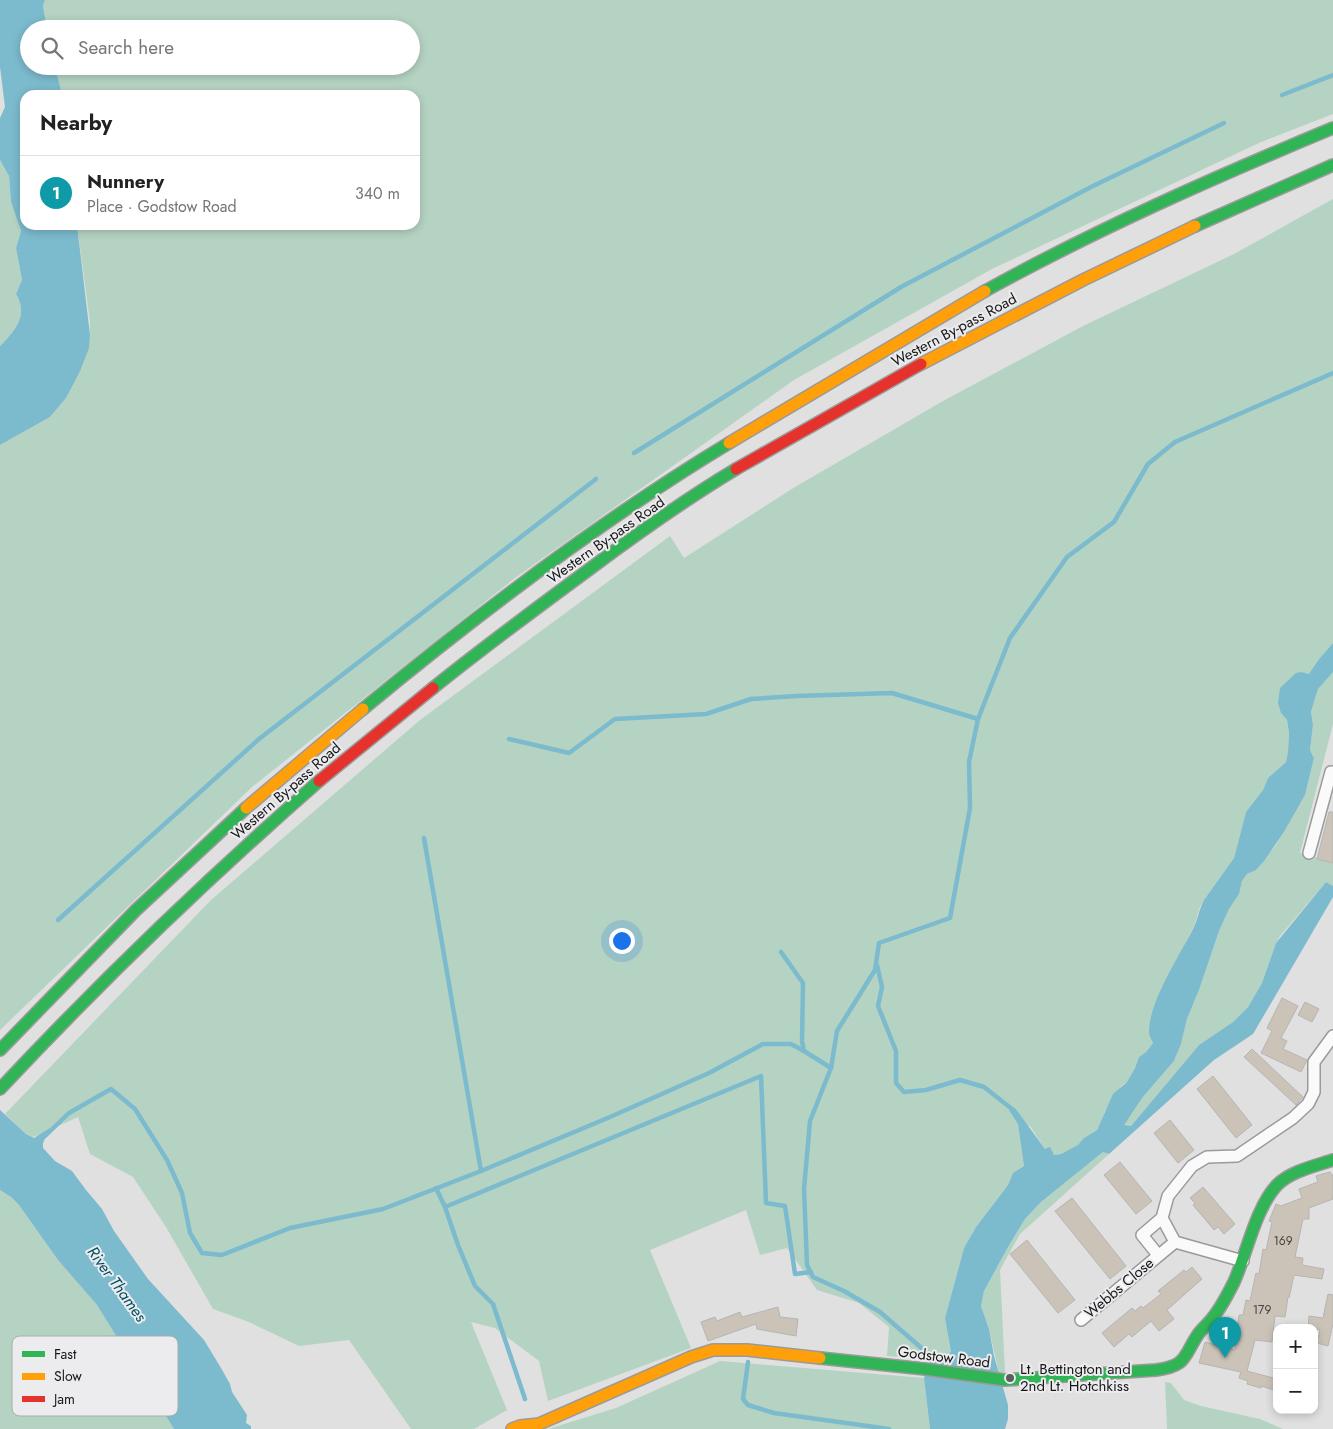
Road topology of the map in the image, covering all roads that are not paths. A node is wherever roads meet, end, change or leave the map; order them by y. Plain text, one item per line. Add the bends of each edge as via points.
1 (1333, 128) edge
2 (1333, 165) edge
3 (1333, 772) edge
4 (1308, 853) dead end
5 (1333, 1036) edge
6 (0, 1050) edge
7 (1, 1088) edge
8 (1333, 1160) edge
9 (1162, 1218) junction
10 (1175, 1242) junction
11 (1158, 1255) junction
12 (1243, 1261) junction
13 (1081, 1320) dead end
14 (512, 1429) edge

1 - 6 main road, Western By-pass Road via 1137,214 1006,279 703,459 586,538 417,664 227,824
2 - 7 main road, Western By-pass Road via 1154,244 966,340 713,484 599,562 449,674 312,786 135,950
3 - 4 street
5 - 9 street via 1314,1062 1314,1092 1308,1104 1237,1156 1207,1156 1192,1166 1168,1196
8 - 12 main road, Godstow Road via 1278,1184 1256,1223
9 - 10 street
9 - 11 street, Webbs Close via 1142,1235
10 - 11 street, Webbs Close
10 - 12 street
11 - 13 street, Webbs Close
12 - 14 main road, Godstow Road via 1222,1304 1200,1331 1187,1357 1178,1365 1156,1370 1006,1380 747,1350 713,1350 539,1424

